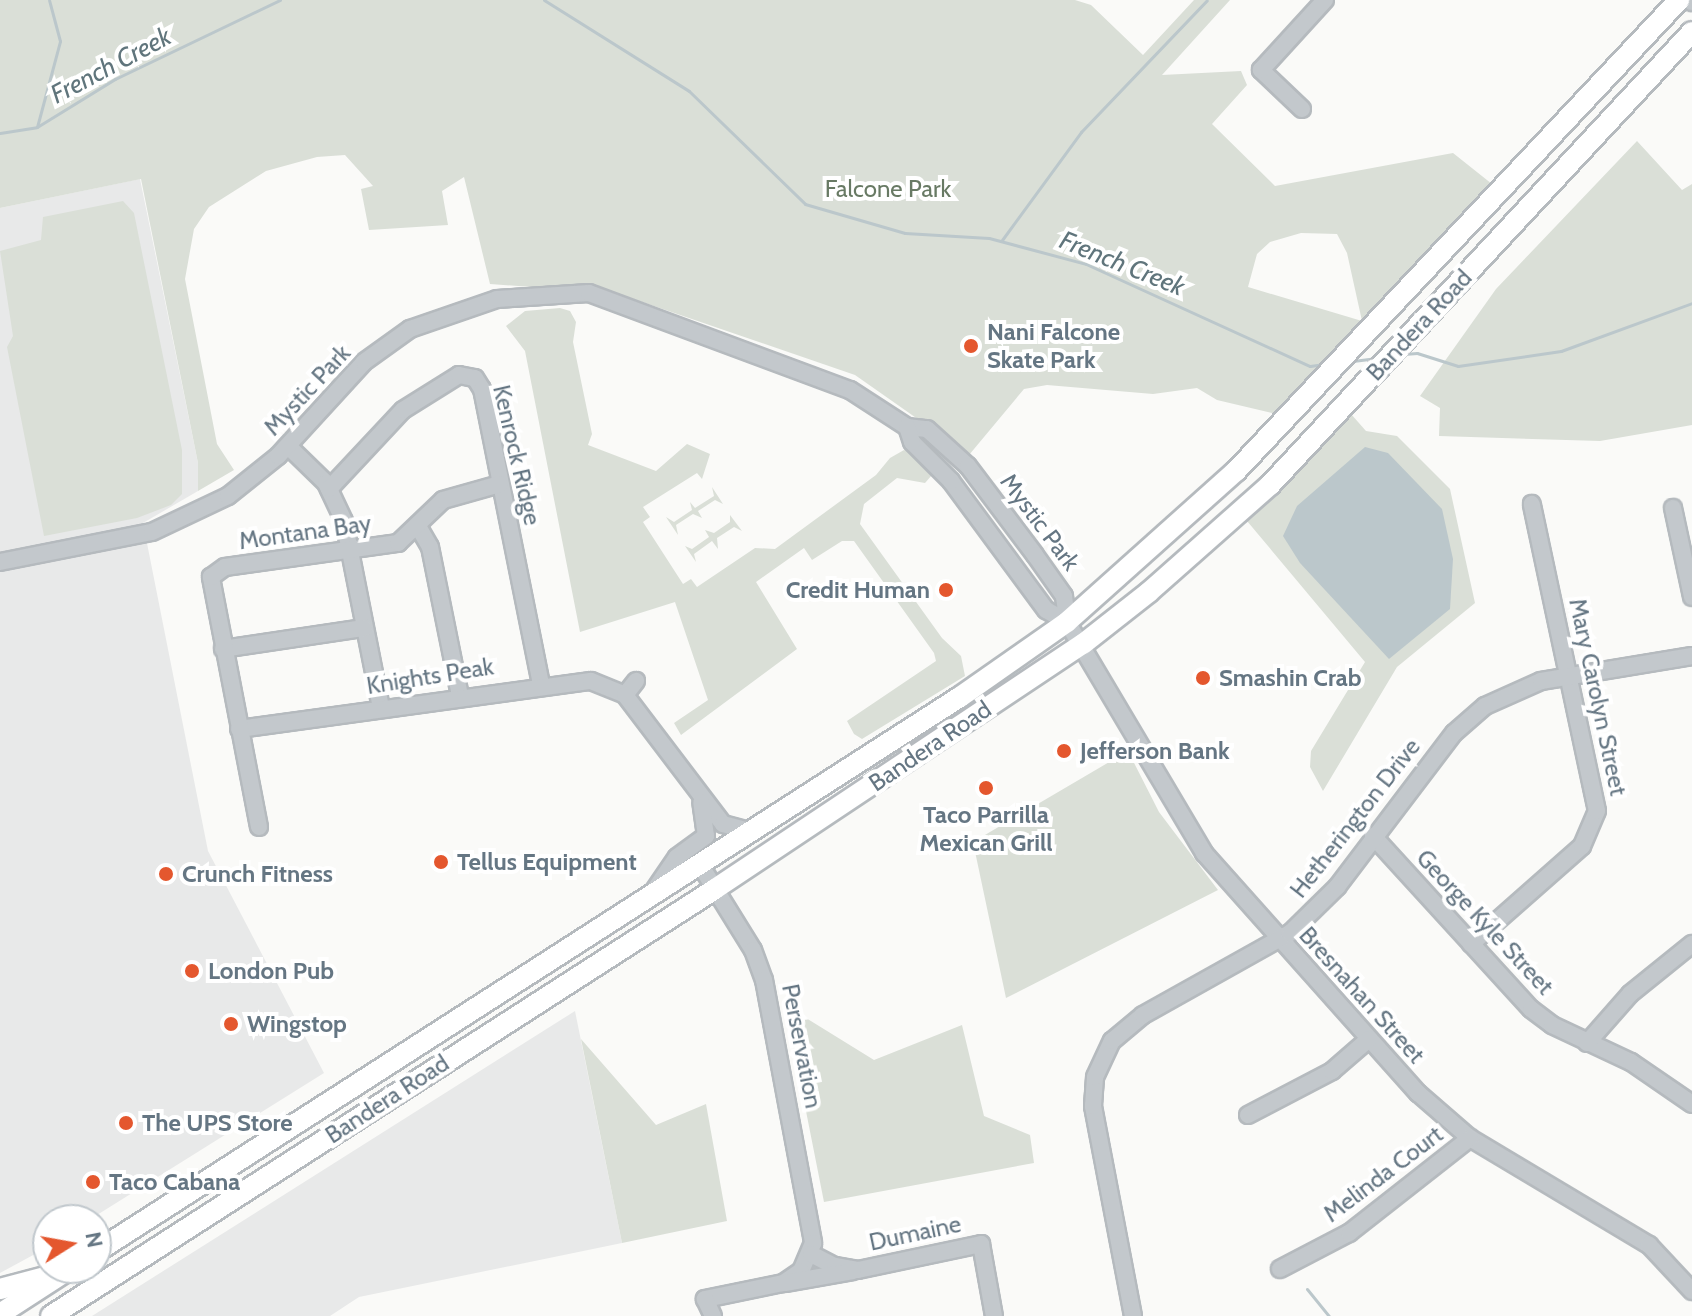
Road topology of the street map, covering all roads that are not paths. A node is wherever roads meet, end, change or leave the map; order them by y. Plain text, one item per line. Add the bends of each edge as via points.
1 (1325, 0) edge
2 (1679, 0) edge
3 (1692, 32) edge
4 (1302, 109) dead end
5 (1437, 261) junction
6 (1460, 281) junction
7 (288, 446) junction
8 (500, 484) junction
9 (329, 489) junction
10 (1532, 504) dead end
11 (1673, 508) dead end
12 (419, 528) junction
13 (349, 550) junction
14 (5, 565) edge
15 (1692, 597) edge
16 (1067, 622) junction
17 (364, 628) junction
18 (1083, 644) junction
19 (223, 649) junction
20 (1692, 656) edge
21 (1570, 676) junction
22 (636, 681) dead end
23 (541, 684) junction
24 (625, 695) junction
25 (460, 696) junction
26 (381, 708) junction
27 (239, 729) junction
28 (700, 800) junction
29 (259, 827) dead end
30 (750, 831) junction
31 (1373, 836) junction
32 (699, 863) junction
33 (715, 889) junction
34 (651, 894) junction
35 (1281, 940) junction
36 (1471, 944) junction
37 (1692, 944) edge
38 (1369, 1039) junction
39 (1587, 1043) junction
40 (1692, 1104) edge
41 (1248, 1115) dead end
42 (1470, 1138) junction
43 (112, 1242) edge
44 (811, 1254) junction
45 (1280, 1269) dead end
46 (858, 1270) junction
47 (32, 1279) edge
48 (783, 1283) junction
49 (45, 1284) edge
50 (0, 1289) edge
51 (1692, 1291) edge
52 (0, 1314) edge
53 (51, 1316) edge
54 (713, 1316) edge
55 (994, 1316) edge
56 (1133, 1316) edge

1 - 4 street via 1261,70
2 - 5 main road, Bandera Road
3 - 6 main road, Bandera Road
5 - 6 main road
5 - 16 main road, Bandera Road via 1182,523
6 - 18 main road, Bandera Road via 1210,542
7 - 9 street
7 - 14 street, Mystic Park via 253,478 196,513 119,541
7 - 16 street, Mystic Park via 340,384 410,329 497,299 589,293 850,390 907,427 912,442 951,481 1046,610
8 - 9 street, Kenrock Ridge via 482,389 466,375 403,410
8 - 12 street, Montana Bay via 443,500
8 - 23 street, Kenrock Ridge
9 - 13 street
10 - 21 street, Mary Carolyn Street
11 - 15 street
12 - 13 street, Montana Bay via 398,543
12 - 25 street via 430,547
13 - 17 street
13 - 19 street, Montana Bay via 218,569 210,588
16 - 18 street, Mystic Park
16 - 30 main road, Bandera Road
17 - 19 street
17 - 26 street
18 - 33 main road, Bandera Road
18 - 35 street, Bresnahan Street via 1204,853
19 - 27 street, Montana Bay
20 - 21 street, Hetherington Drive
21 - 31 street, Hetherington Drive via 1522,686 1468,719
21 - 36 street, Mary Carolyn Street via 1596,801 1595,825 1582,846
22 - 24 street
23 - 24 street, Knights Peak via 591,681
23 - 25 street, Knights Peak
24 - 28 street
25 - 26 street, Knights Peak
26 - 27 street, Knights Peak
27 - 29 street, Montana Bay
28 - 30 street via 723,824
28 - 34 street via 706,836 677,857
30 - 32 main road, Bandera Road
31 - 35 street, Hetherington Drive via 1337,887
31 - 36 street, George Kyle Street
32 - 33 street, Perservation
32 - 34 main road, Bandera Road
33 - 44 street, Perservation via 753,950 764,980 811,1219
33 - 53 main road, Bandera Road
34 - 43 main road, Bandera Road
35 - 38 street, Bresnahan Street
35 - 56 street, Hetherington Drive via 1135,1021 1102,1058 1093,1086 1094,1116
36 - 39 street, George Kyle Street via 1531,1009
37 - 39 street via 1630,994
38 - 41 street via 1332,1071
38 - 42 street, Bresnahan Street via 1418,1093
39 - 40 street, George Kyle Street via 1631,1062
42 - 45 street, Melinda Court via 1349,1233
42 - 51 street, Bresnahan Street via 1631,1232 1666,1259
44 - 46 street, Dumaine
44 - 48 street via 801,1271
46 - 48 street, Dumaine
46 - 55 street, Dumaine via 981,1244
47 - 50 main road
48 - 54 street, Dumaine via 705,1299
49 - 52 main road

